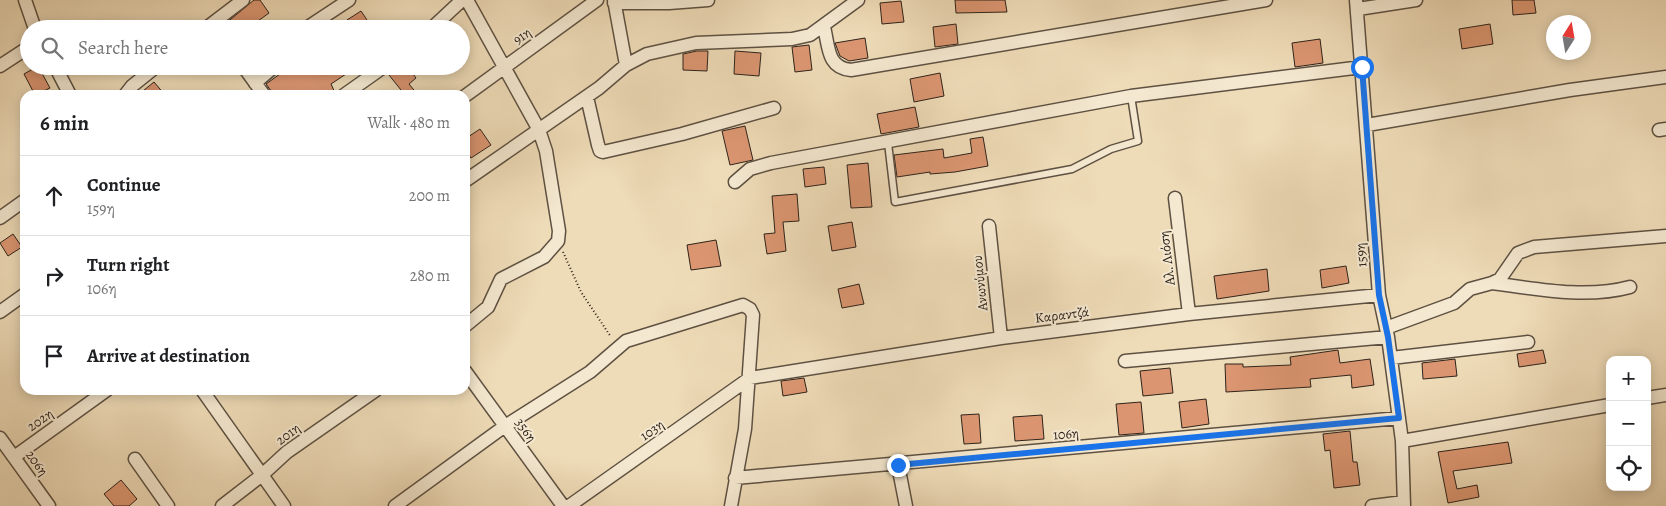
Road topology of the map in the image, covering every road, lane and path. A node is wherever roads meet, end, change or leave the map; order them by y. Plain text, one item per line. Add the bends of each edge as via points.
1 (25, 0) edge
2 (243, 0) edge
3 (349, 0) edge
4 (462, 0) edge
5 (467, 0) edge
6 (596, 0) edge
7 (708, 0) edge
8 (858, 0) edge
9 (1266, 0) edge
10 (1416, 0) edge
11 (614, 2) edge
12 (1357, 4) edge
13 (32, 20) edge
14 (219, 20) edge
15 (319, 20) edge
16 (441, 20) edge
17 (824, 26) junction
18 (20, 53) edge
19 (626, 64) junction
20 (0, 66) edge
21 (505, 67) junction
22 (1362, 67) junction
23 (60, 75) edge
24 (146, 75) edge
25 (249, 75) edge
26 (264, 75) edge
27 (372, 75) edge
28 (1666, 77) edge
29 (255, 83) junction
30 (68, 90) edge
31 (129, 90) edge
32 (260, 90) edge
33 (351, 90) edge
34 (470, 92) edge
35 (1131, 96) junction
36 (587, 97) junction
37 (774, 108) dead end
38 (1367, 125) junction
39 (539, 130) junction
40 (888, 142) junction
41 (470, 178) edge
42 (735, 182) dead end
43 (1175, 198) dead end
44 (20, 204) edge
45 (0, 218) edge
46 (989, 226) dead end
47 (1666, 236) edge
48 (558, 241) junction
49 (1492, 283) junction
50 (1630, 287) dead end
51 (1379, 295) junction
52 (20, 298) edge
53 (0, 312) edge
54 (1189, 314) junction
55 (470, 322) edge
56 (1387, 332) junction
57 (1001, 338) junction
58 (1528, 342) dead end
59 (618, 347) junction
60 (1391, 358) junction
61 (1124, 361) dead end
62 (470, 378) edge
63 (750, 378) junction
64 (100, 395) edge
65 (206, 395) edge
66 (369, 395) edge
67 (1666, 395) edge
68 (1651, 397) edge
69 (1606, 406) edge
70 (1399, 418) junction
71 (505, 426) junction
72 (0, 438) edge
73 (1402, 441) junction
74 (14, 457) junction
75 (135, 459) dead end
76 (898, 465) junction
77 (262, 475) junction
78 (735, 478) junction
79 (1404, 504) edge
80 (49, 506) edge
81 (168, 506) edge
82 (222, 506) edge
83 (284, 506) edge
84 (395, 506) edge
85 (563, 506) edge
86 (570, 506) edge
87 (731, 506) edge
88 (906, 506) edge
89 (1372, 506) edge

1 - 13 street
2 - 14 street
3 - 15 street
4 - 16 street
5 - 21 street
6 - 21 street, 91η
7 - 11 street
8 - 17 street
9 - 17 street via 851,70 840,69 834,64
10 - 12 street
11 - 19 street
12 - 22 street, 159η
17 - 19 street via 810,35 792,39 668,47
18 - 20 street
19 - 36 street
21 - 34 street, 91η
21 - 39 street
22 - 35 street
22 - 38 street, 159η
23 - 30 street
24 - 31 street
25 - 29 street
26 - 29 street
27 - 33 street
28 - 38 street
29 - 32 street
35 - 40 street
35 - 40 lane via 1138,141 1111,149 1072,169 1022,179 895,202
36 - 37 street via 598,145 604,152
36 - 39 street
38 - 51 street, 159η
39 - 41 street
39 - 48 street via 559,224
40 - 42 street via 771,163 750,169
43 - 54 street, Αλ. Λιόση
44 - 45 street
46 - 57 street, Ανωνύμου
47 - 49 street via 1534,247 1518,253 1500,279
48 - 55 street via 544,256 505,276 497,285 488,307
48 - 59 path via 581,292
49 - 50 street via 1609,293
49 - 56 street via 1470,289 1454,303
51 - 54 street, Καραντζά
51 - 56 street, 159η
52 - 53 street
54 - 57 street, Καραντζά
56 - 60 street, 159η
56 - 61 street
57 - 63 street, Καραντζά
58 - 60 street
59 - 63 street via 646,333 743,305 753,315
59 - 71 street via 590,372
60 - 70 street, 159η
62 - 71 street, 356η
63 - 78 street via 745,429
63 - 86 street, 103η
64 - 74 street, 202η
65 - 77 street
66 - 77 street, 201η via 287,452
67 - 68 street
69 - 73 street
70 - 73 street, 159η
70 - 76 street, 106η
71 - 84 street
71 - 85 street, 356η
72 - 74 street, 206η
73 - 79 street, 159η
74 - 80 street, 206η
75 - 81 street
76 - 78 street, 106η
76 - 88 street
77 - 82 street, 201η
77 - 83 street
78 - 87 street
79 - 89 street

